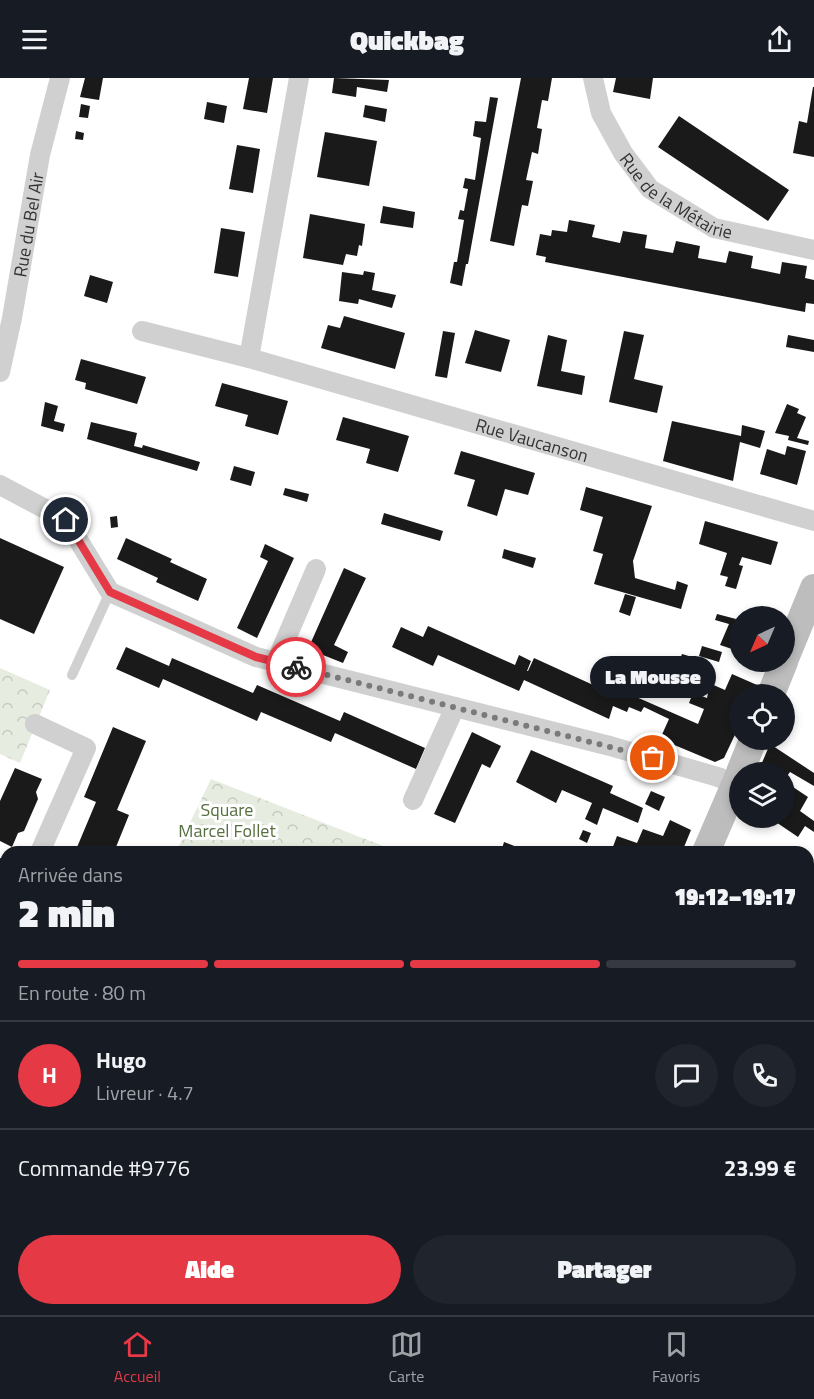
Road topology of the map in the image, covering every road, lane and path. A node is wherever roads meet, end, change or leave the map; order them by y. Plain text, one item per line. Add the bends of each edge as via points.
1 (60, 78) edge
2 (299, 78) edge
3 (593, 78) edge
4 (814, 250) edge
5 (142, 331) dead end
6 (249, 358) junction
7 (0, 372) edge
8 (0, 485) edge
9 (814, 521) edge
10 (316, 569) dead end
11 (814, 588) edge
12 (110, 592) junction
13 (795, 634) edge
14 (276, 662) junction
15 (72, 675) dead end
16 (455, 707) junction
17 (35, 724) dead end
18 (729, 777) edge
19 (729, 798) edge
20 (413, 800) dead end
21 (43, 846) edge
22 (709, 846) edge

1 - 7 street, Rue du Bel Air via 40,155
2 - 6 street
3 - 4 street, Rue de la Métairie via 601,113 622,153 650,189 714,228
5 - 6 street, Rue Vaucanson
6 - 9 street, Rue Vaucanson
8 - 12 street via 66,520
10 - 14 street
11 - 13 main road
12 - 14 street via 256,657
12 - 15 lane
14 - 16 street
16 - 18 street
16 - 20 street
17 - 21 street via 86,748
19 - 22 main road

